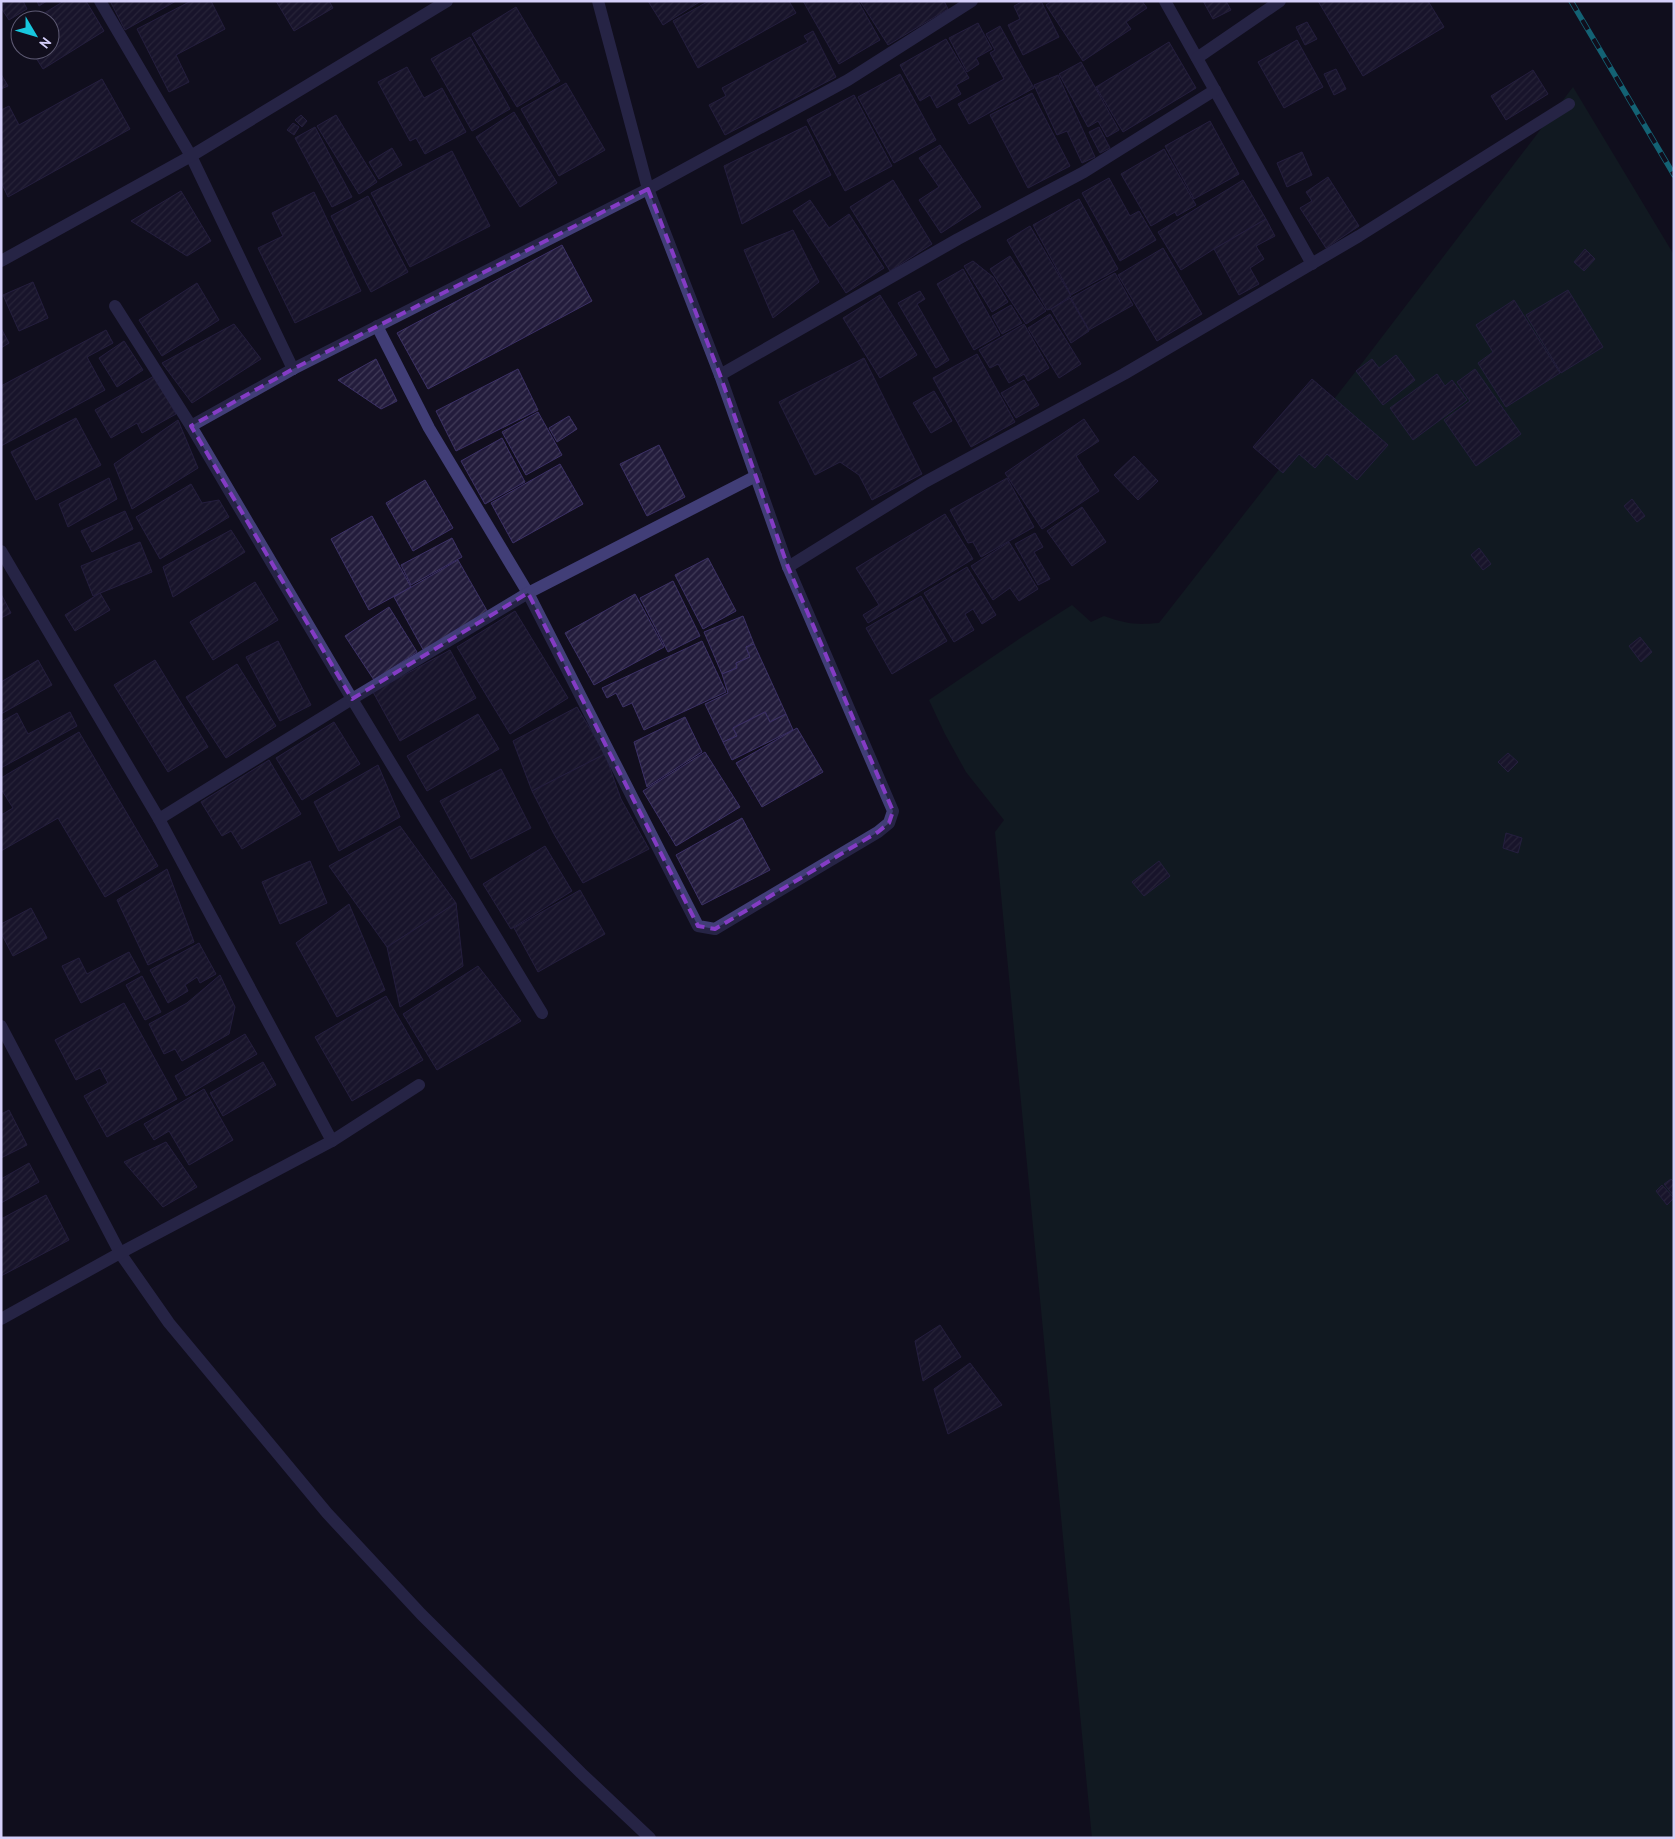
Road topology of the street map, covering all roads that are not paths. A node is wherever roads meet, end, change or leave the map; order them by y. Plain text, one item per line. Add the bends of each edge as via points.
1 (100, 1) edge
2 (447, 1) edge
3 (598, 1) edge
4 (972, 1) edge
5 (1166, 1) edge
6 (1280, 1) edge
7 (1197, 58) junction
8 (1215, 90) junction
9 (1569, 104) dead end
10 (191, 156) junction
11 (648, 189) junction
12 (1, 261) edge
13 (1312, 264) junction
14 (115, 306) dead end
15 (377, 326) junction
16 (293, 369) junction
17 (720, 375) junction
18 (191, 426) junction
19 (756, 476) junction
20 (1, 551) edge
21 (788, 567) junction
22 (528, 593) junction
23 (352, 699) junction
24 (159, 819) junction
25 (542, 1013) dead end
26 (1, 1026) edge
27 (419, 1085) dead end
28 (332, 1141) junction
29 (120, 1254) junction
30 (1, 1320) edge
31 (650, 1838) edge

1 - 10 street
2 - 10 street
3 - 11 street
4 - 11 street via 848,80
5 - 7 street
6 - 7 street
7 - 8 street
8 - 13 street
8 - 17 street via 1084,172 958,239
9 - 13 street
10 - 12 street
10 - 16 street
11 - 15 street
11 - 17 street
13 - 21 street via 1124,374 925,482
14 - 18 street
15 - 16 street
15 - 22 street via 429,428
16 - 18 street
17 - 19 street
18 - 23 street
19 - 21 street
19 - 22 street
20 - 24 street
21 - 22 street via 893,811 889,823 878,832 715,929 698,926
22 - 23 street
23 - 24 street
23 - 25 street
24 - 28 street
26 - 29 street
27 - 28 street
28 - 29 street
29 - 30 street
29 - 31 street via 169,1323 327,1513 421,1614

